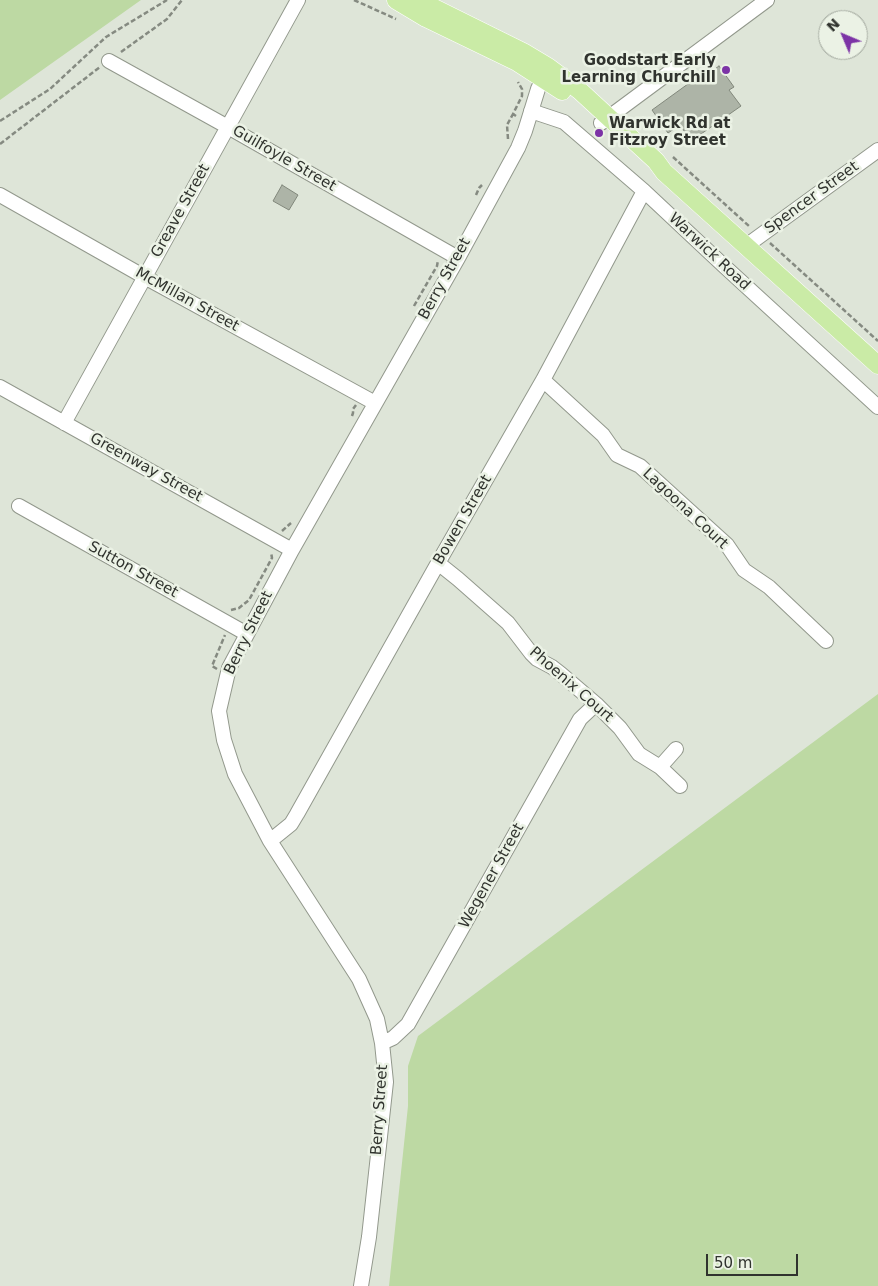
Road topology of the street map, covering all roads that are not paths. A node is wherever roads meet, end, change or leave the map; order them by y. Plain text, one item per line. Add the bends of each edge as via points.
1 (298, 0) edge
2 (396, 0) edge
3 (768, 0) edge
4 (429, 6) edge
5 (109, 61) road end
6 (545, 72) junction
7 (526, 116) junction
8 (605, 120) junction
9 (228, 127) junction
10 (878, 150) edge
11 (644, 191) junction
12 (0, 195) edge
13 (746, 246) junction
14 (458, 258) junction
15 (145, 277) junction
16 (878, 365) edge
17 (543, 380) junction
18 (0, 387) edge
19 (375, 403) junction
20 (878, 407) edge
21 (64, 422) junction
22 (19, 506) dead end
23 (292, 550) junction
24 (438, 563) junction
25 (247, 634) junction
26 (826, 641) dead end
27 (596, 704) junction
28 (676, 749) dead end
29 (660, 767) junction
30 (680, 786) dead end
31 (270, 840) junction
32 (382, 1042) junction
33 (361, 1286) edge

1 - 9 street, Greave Street
2 - 4 main road, Warwick Road
3 - 8 street
4 - 6 main road, Warwick Road via 470,33 523,52
5 - 9 street, Guilfoyle Street
6 - 7 street, Berry Street
6 - 8 main road, Warwick Road via 579,90
7 - 11 street, Warwick Road via 564,122
7 - 14 street, Berry Street via 518,148
8 - 13 main road, Warwick Road via 654,168 664,172
9 - 14 street, Guilfoyle Street
9 - 15 street, Greave Street
10 - 13 street, Spencer Street
11 - 17 street, Bowen Street
11 - 20 street, Warwick Road
12 - 15 street, McMillan Street
13 - 16 main road, Warwick Road
14 - 19 street, Berry Street
15 - 19 street, McMillan Street
15 - 21 street, Greave Street
17 - 24 street, Bowen Street
17 - 26 street, Lagoona Court via 603,435 617,454 640,466 727,545 744,570 769,588
18 - 21 street, Greenway Street
19 - 23 street, Berry Street
21 - 23 street, Greenway Street
22 - 25 street, Sutton Street
23 - 25 street, Berry Street
24 - 27 street, Phoenix Court via 508,623 537,659 552,667
24 - 31 street, Bowen Street via 291,824
25 - 31 street, Berry Street via 229,668 219,711 235,774
27 - 29 street, Phoenix Court via 620,728 639,754
27 - 32 street, Wegener Street via 580,719 412,1018 393,1038
28 - 29 street
29 - 30 street, Phoenix Court
31 - 32 street, Berry Street via 359,979 377,1019
32 - 33 street, Berry Street via 386,1082

